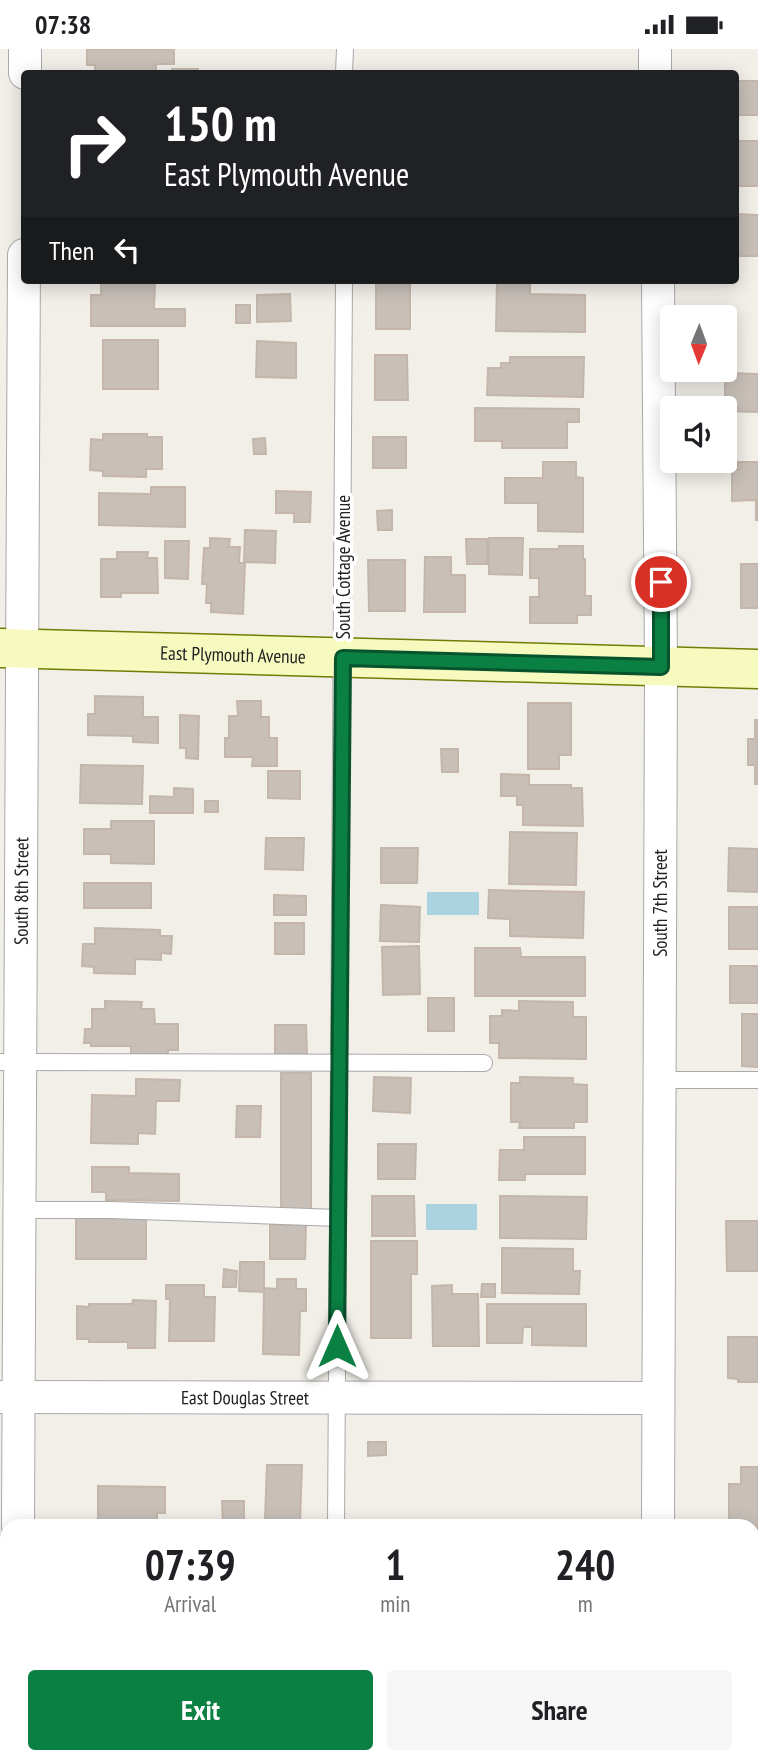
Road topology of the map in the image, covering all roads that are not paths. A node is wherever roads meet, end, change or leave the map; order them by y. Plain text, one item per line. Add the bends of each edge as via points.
1 (25, 49) edge
2 (345, 49) edge
3 (655, 49) edge
4 (25, 70) edge
5 (344, 70) edge
6 (656, 70) edge
7 (23, 284) edge
8 (344, 284) edge
9 (657, 284) edge
10 (12, 648) edge
11 (343, 658) junction
12 (661, 667) junction
13 (758, 669) edge
14 (10, 1062) edge
15 (339, 1063) junction
16 (484, 1063) dead end
17 (659, 1080) junction
18 (758, 1080) edge
19 (19, 1210) junction
20 (338, 1218) junction
21 (9, 1397) edge
22 (336, 1397) junction
23 (658, 1398) junction
24 (18, 1519) edge
25 (336, 1519) edge
26 (658, 1519) edge

1 - 4 street
2 - 5 lane
3 - 6 street
7 - 10 street, South 8th Street
8 - 11 lane, South Cottage Avenue
9 - 12 street, South 7th Street
10 - 11 main road, East Plymouth Avenue
10 - 14 street, South 8th Street
11 - 12 main road, East Plymouth Avenue
11 - 15 lane, South Cottage Avenue
12 - 13 main road, East Plymouth Avenue
12 - 17 street, South 7th Street
14 - 15 lane
14 - 19 street, South 8th Street
15 - 16 lane
15 - 20 lane, South Cottage Avenue
17 - 18 lane
17 - 23 street, South 7th Street
19 - 20 lane
19 - 21 street, South 8th Street
20 - 22 lane, South Cottage Avenue
21 - 22 street, East Douglas Street
21 - 24 street, South 8th Street
22 - 23 street, East Douglas Street
22 - 25 lane, South Cottage Avenue
23 - 26 street, South 7th Street

